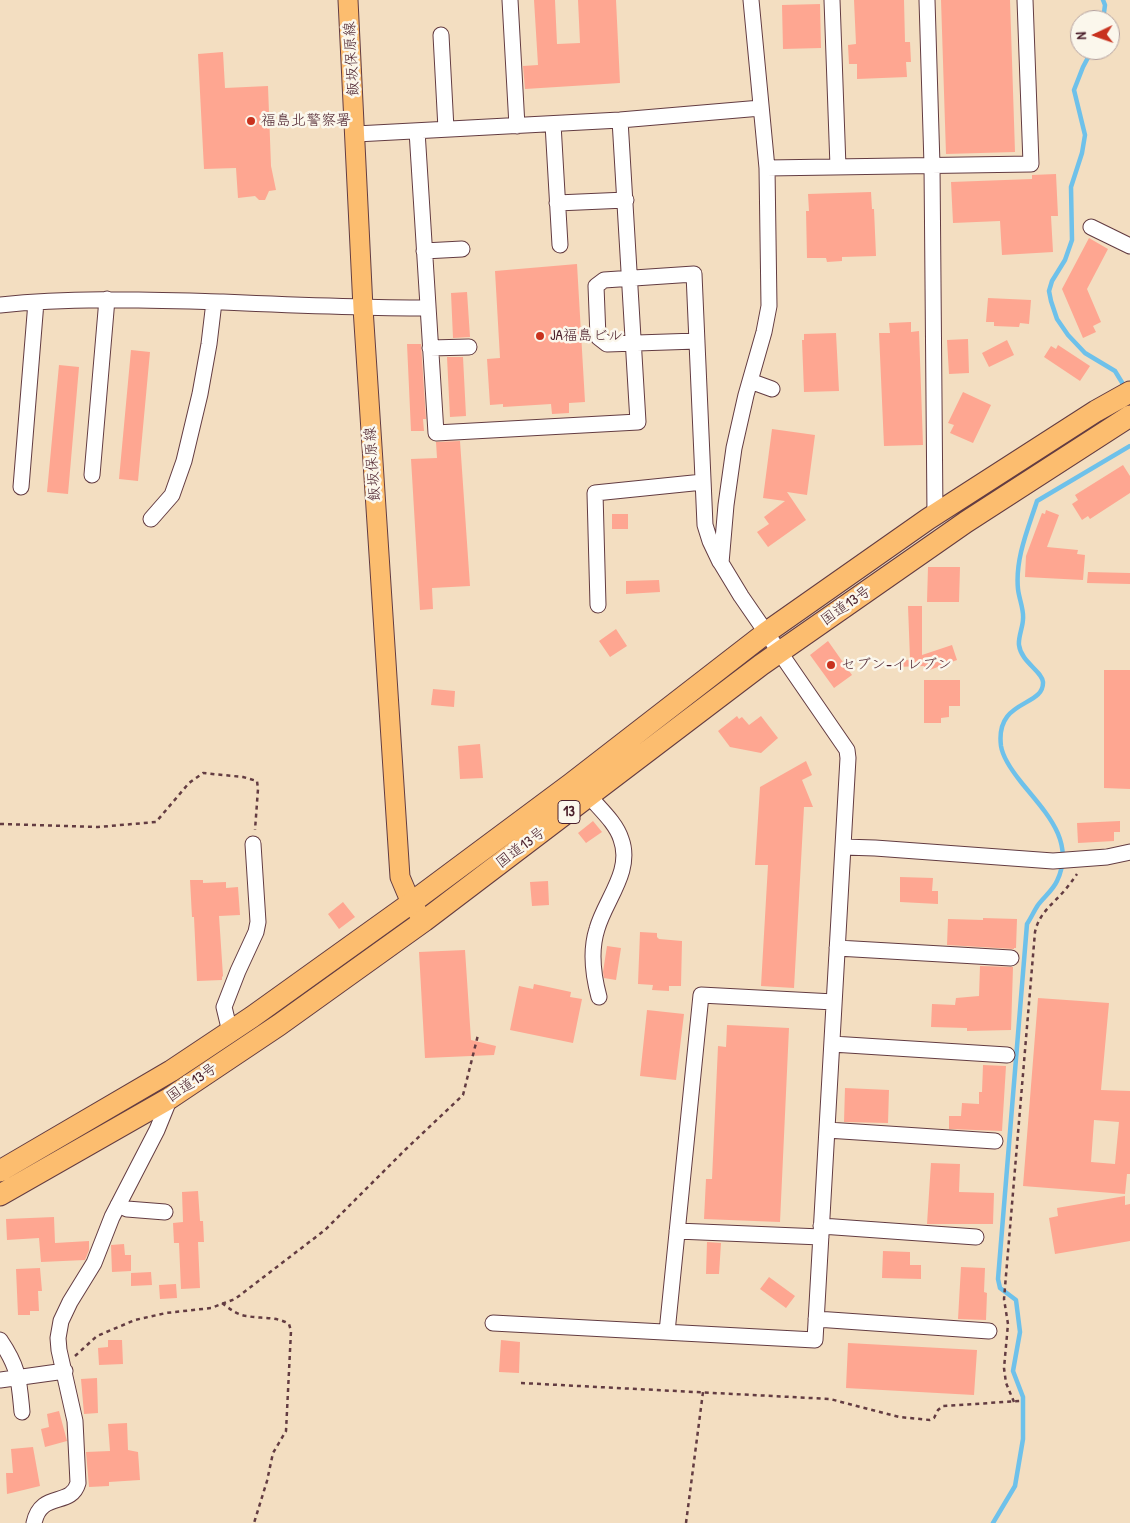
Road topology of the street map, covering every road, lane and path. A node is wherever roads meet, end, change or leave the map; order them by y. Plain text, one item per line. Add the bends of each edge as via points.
1 (348, 0) edge
2 (510, 0) edge
3 (751, 0) edge
4 (832, 0) edge
5 (927, 0) edge
6 (1025, 0) edge
7 (441, 36) dead end
8 (761, 108) junction
9 (620, 120) junction
10 (553, 124) junction
11 (517, 126) junction
12 (446, 130) junction
13 (418, 131) junction
14 (356, 134) junction
15 (932, 165) junction
16 (838, 167) junction
17 (766, 168) junction
18 (626, 200) junction
19 (558, 203) junction
20 (1091, 227) dead end
21 (560, 245) dead end
22 (1130, 246) edge
23 (462, 249) dead end
24 (424, 251) junction
25 (631, 278) junction
26 (107, 299) junction
27 (36, 302) junction
28 (214, 302) junction
29 (0, 305) edge
30 (363, 308) junction
31 (428, 308) junction
32 (697, 341) junction
33 (634, 343) junction
34 (469, 347) dead end
35 (430, 348) junction
36 (750, 381) junction
37 (772, 389) dead end
38 (1130, 392) edge
39 (1130, 416) edge
40 (92, 475) dead end
41 (703, 482) junction
42 (21, 487) dead end
43 (935, 515) junction
44 (151, 519) dead end
45 (721, 564) junction
46 (598, 605) dead end
47 (767, 632) junction
48 (779, 652) junction
49 (589, 796) junction
50 (0, 824) edge
51 (253, 844) joint
52 (843, 847) junction
53 (1130, 852) edge
54 (1088, 859) junction
55 (411, 903) junction
56 (424, 921) junction
57 (837, 948) junction
58 (1011, 958) dead end
59 (599, 997) dead end
60 (834, 1002) junction
61 (230, 1032) junction
62 (478, 1036) dead end
63 (832, 1044) junction
64 (1007, 1055) dead end
65 (170, 1098) junction
66 (827, 1130) junction
67 (995, 1142) dead end
68 (0, 1171) edge
69 (0, 1195) edge
70 (118, 1204) junction
71 (165, 1212) dead end
72 (677, 1231) junction
73 (821, 1232) junction
74 (976, 1237) dead end
75 (222, 1303) junction
76 (816, 1319) junction
77 (493, 1323) dead end
78 (989, 1331) dead end
79 (667, 1332) junction
80 (0, 1340) edge
81 (65, 1372) junction
82 (19, 1378) junction
83 (0, 1380) edge
84 (521, 1383) dead end
85 (703, 1392) junction
86 (1020, 1401) dead end
87 (1014, 1402) junction
88 (22, 1412) dead end
89 (34, 1523) edge
90 (254, 1523) edge
91 (686, 1523) edge

1 - 14 main road, 飯坂保原線
2 - 11 street
3 - 8 street
4 - 16 street
5 - 15 street
6 - 15 street via 1031,164
7 - 12 street
8 - 9 street
8 - 17 street
9 - 10 street
9 - 18 street
10 - 11 street
10 - 19 street
11 - 12 street
12 - 13 street
13 - 14 street
13 - 24 street
14 - 30 main road, 飯坂保原線
15 - 16 street
15 - 43 street
16 - 17 street
17 - 36 street via 769,306
18 - 19 street
18 - 25 street
19 - 21 street
20 - 22 street
23 - 24 street
24 - 31 street
25 - 32 street via 694,274
25 - 33 street
25 - 33 street via 604,280 596,286 596,294 598,337 607,344
26 - 27 street
26 - 28 street
26 - 40 street
27 - 29 street
27 - 42 street
28 - 30 street
28 - 44 street via 200,394 184,461 172,495
30 - 31 street
30 - 55 main road, 飯坂保原線 via 400,877
31 - 35 street
32 - 33 street
32 - 41 street
33 - 35 street via 638,422 436,432
34 - 35 street
36 - 37 street
36 - 45 street via 734,448
38 - 43 highway, 国道13号 / 13
39 - 48 highway, 国道13号 / 13 via 966,522
41 - 45 street via 705,525
41 - 46 street via 595,493
43 - 47 highway, 国道13号 / 13
45 - 47 street
47 - 48 street
47 - 55 highway, 国道13号 / 13
48 - 49 highway, 国道13号 / 13
48 - 52 street via 847,750
49 - 56 highway, 国道13号 / 13
49 - 59 street via 621,838 625,860 597,928 593,949 594,981
50 - 51 path via 98,827 156,822 189,783 203,773 257,781
51 - 61 street via 258,922 224,1007
52 - 54 street via 1053,861
52 - 57 street
53 - 54 street
54 - 87 path via 1037,924 1004,1299 1008,1324 1004,1368
55 - 56 main road, 飯坂保原線
55 - 61 highway, 国道13号 / 13
56 - 65 highway, 国道13号 / 13
57 - 58 street
57 - 60 street
60 - 63 street
60 - 72 street via 701,995
61 - 68 highway, 国道13号 / 13
62 - 75 path via 463,1095 326,1230 235,1298
63 - 64 street
63 - 66 street
65 - 69 highway, 国道13号 / 13
65 - 70 street via 158,1130
66 - 67 street
66 - 73 street
70 - 71 street via 127,1209
70 - 81 street via 94,1263 60,1321 59,1350
72 - 73 street
72 - 79 street
73 - 74 street
73 - 76 street
75 - 81 path via 211,1308 135,1320 97,1336 75,1356
75 - 90 path via 247,1317 281,1319 289,1324 291,1331 286,1431 273,1453
76 - 78 street
76 - 79 street via 815,1340
77 - 79 street
80 - 82 street via 12,1358
81 - 82 street
81 - 89 street via 75,1421 78,1483 72,1494 45,1504
82 - 83 street
82 - 88 street
84 - 85 path
85 - 87 path via 830,1399 891,1415 930,1420 943,1406
85 - 91 path
86 - 87 path

